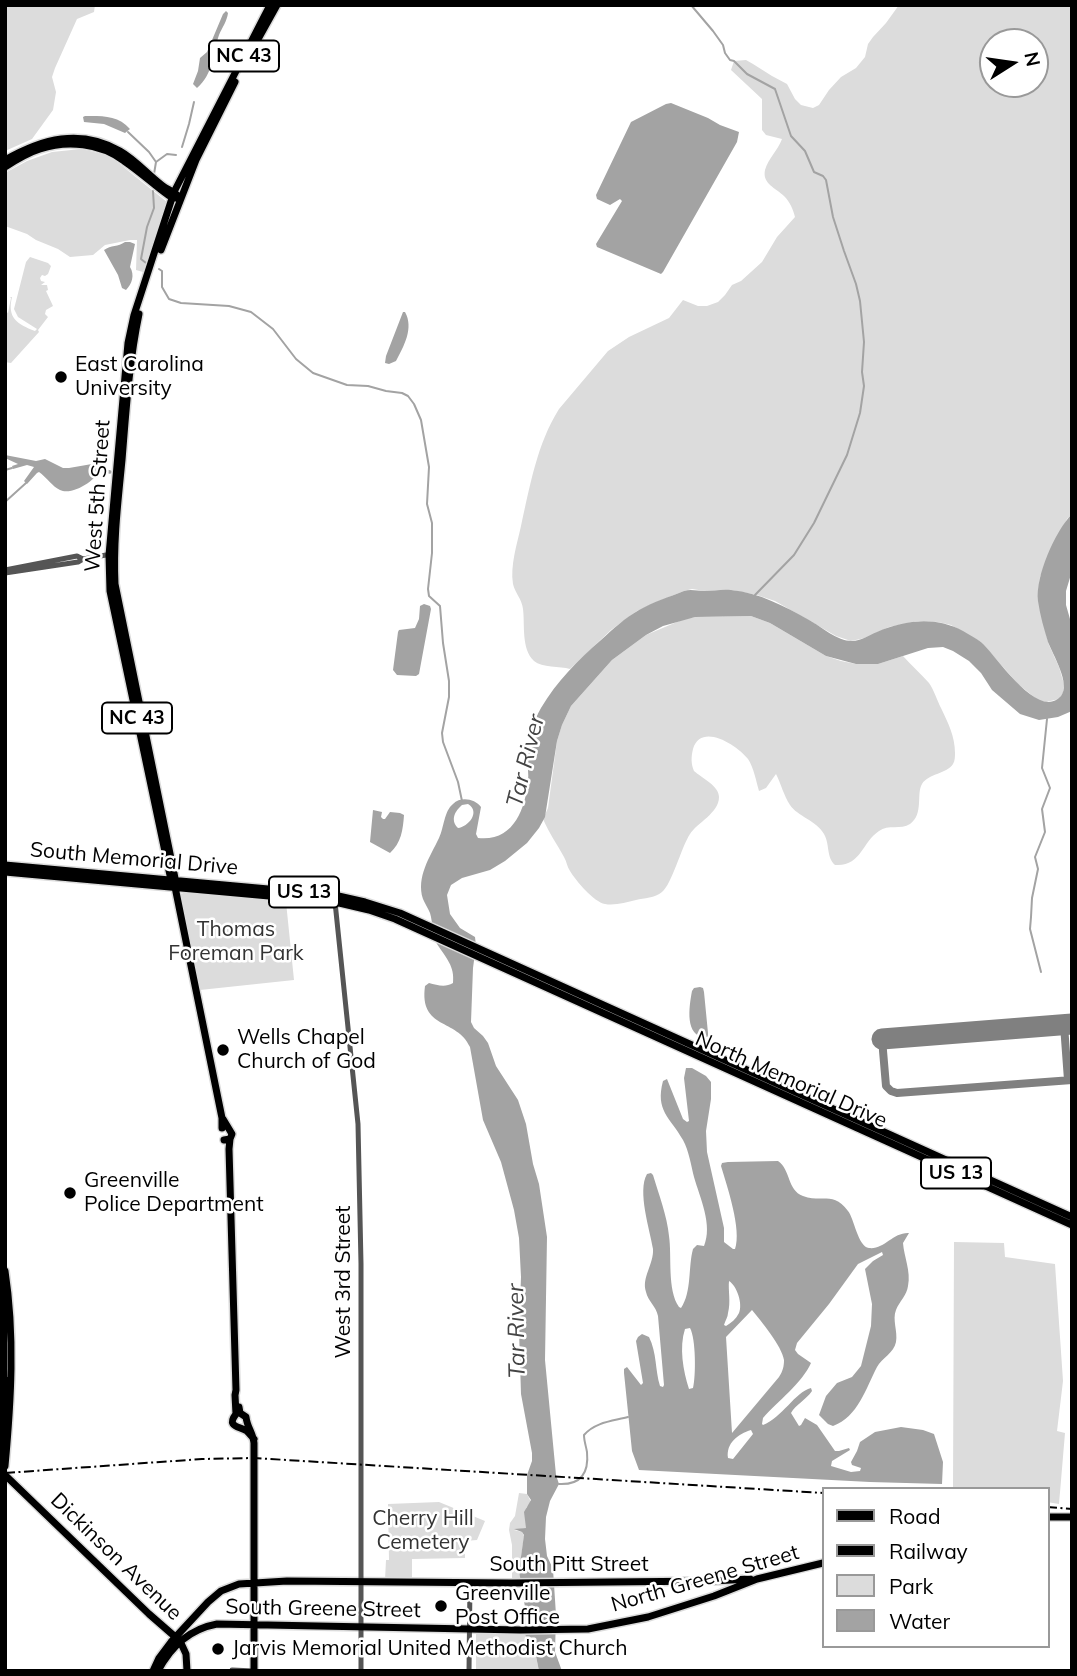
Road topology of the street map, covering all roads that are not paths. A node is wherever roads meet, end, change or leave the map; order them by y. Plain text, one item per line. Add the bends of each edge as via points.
1 (270, 5) edge
2 (276, 5) edge
3 (252, 41) junction
4 (234, 84) junction
5 (39, 146) junction
6 (5, 160) edge
7 (5, 167) edge
8 (176, 196) junction
9 (111, 555) junction
10 (5, 571) edge
11 (134, 693) junction
12 (5, 865) edge
13 (5, 872) edge
14 (174, 883) junction
15 (334, 898) junction
16 (498, 962) junction
17 (958, 1170) junction
18 (1072, 1217) edge
19 (1072, 1225) edge
20 (5, 1271) edge
21 (5, 1380) edge
22 (5, 1395) edge
23 (238, 1414) junction
24 (247, 1422) junction
25 (239, 1428) junction
26 (254, 1440) junction
27 (6, 1457) edge
28 (5, 1466) edge
29 (5, 1475) edge
30 (1049, 1517) edge
31 (1072, 1517) edge
32 (822, 1563) edge
33 (757, 1579) junction
34 (712, 1581) junction
35 (254, 1582) junction
36 (361, 1582) junction
37 (470, 1583) junction
38 (714, 1596) junction
39 (194, 1617) junction
40 (254, 1625) junction
41 (204, 1626) junction
42 (361, 1627) junction
43 (470, 1629) junction
44 (178, 1639) junction
45 (232, 1670) edge
46 (153, 1671) edge
47 (158, 1671) edge
48 (187, 1671) edge
49 (254, 1671) edge
50 (361, 1671) edge
51 (470, 1671) edge

1 - 3 main road, West 5th Street / NC 43
2 - 4 main road, West 5th Street / NC 43
3 - 4 main road
3 - 8 main road, West 5th Street / NC 43
4 - 8 main road, West 5th Street / NC 43
5 - 6 main road
5 - 7 main road
5 - 8 main road via 95,147 122,159
8 - 9 main road, West 5th Street / NC 43 via 128,343
9 - 10 street via 78,556
9 - 11 main road, West 5th Street / NC 43
9 - 11 main road, West 5th Street / NC 43 via 110,591
11 - 14 main road, West 5th Street / NC 43
11 - 14 main road, West 5th Street / NC 43 via 146,733
12 - 14 main road, South Memorial Drive / US 13
13 - 14 main road, South Memorial Drive / US 13
14 - 15 main road, South Memorial Drive / US 13
14 - 23 main road, West 5th Street via 222,1118 232,1132 227,1139
15 - 16 main road, South Memorial Drive / US 13
15 - 16 main road, South Memorial Drive / US 13 via 400,913
15 - 36 street, West 3rd Street via 358,1124
16 - 17 main road, North Memorial Drive / US 13
17 - 18 main road, North Memorial Drive / US 13
17 - 19 main road, North Memorial Drive / US 13
20 - 27 main road via 12,1351
21 - 22 main road
23 - 24 main road via 245,1415
23 - 25 main road via 233,1422
24 - 25 main road
24 - 26 main road
25 - 26 main road
26 - 35 main road
27 - 28 main road
29 - 44 main road, Dickinson Avenue
30 - 31 main road
32 - 33 main road, North Greene Street
33 - 34 main road, South Pitt Street
33 - 38 main road, North Greene Street
34 - 37 main road, South Pitt Street
34 - 38 main road
35 - 36 main road, South Pitt Street
35 - 39 main road, South Pitt Street via 221,1591
35 - 40 main road
36 - 37 main road, South Pitt Street
36 - 42 street, West 3rd Street
37 - 43 street
38 - 43 main road, North Greene Street via 648,1617 588,1629
39 - 41 main road
39 - 44 main road, South Pitt Street
40 - 41 main road, South Greene Street
40 - 42 main road, South Greene Street
40 - 49 main road
41 - 44 main road, South Greene Street
42 - 43 main road, South Greene Street
42 - 50 street, West 3rd Street
43 - 51 street
44 - 46 main road
44 - 47 main road
44 - 48 main road, Dickinson Avenue via 186,1654
45 - 49 street

